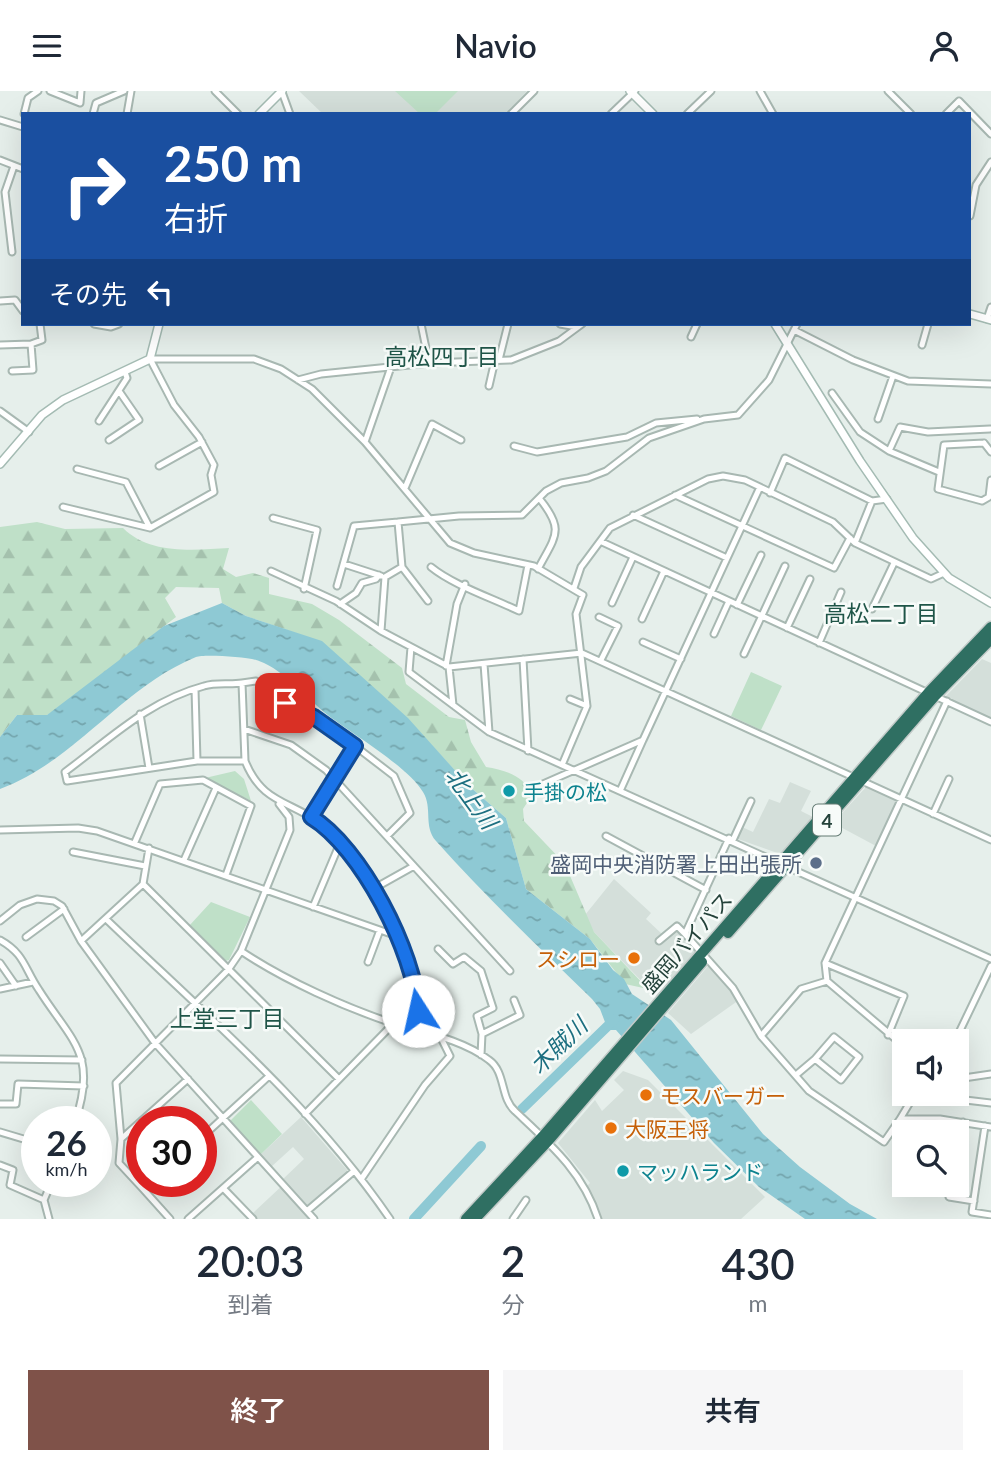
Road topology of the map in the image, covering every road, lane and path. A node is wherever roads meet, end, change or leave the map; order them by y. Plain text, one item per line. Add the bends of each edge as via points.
1 (38, 91) edge
2 (50, 91) edge
3 (81, 91) edge
4 (124, 91) edge
5 (131, 91) edge
6 (215, 91) edge
7 (282, 91) edge
8 (534, 91) edge
9 (711, 91) edge
10 (760, 91) edge
11 (888, 91) edge
12 (632, 92) edge
13 (24, 112) edge
14 (94, 112) edge
15 (128, 112) edge
16 (236, 112) edge
17 (261, 112) edge
18 (289, 112) edge
19 (513, 112) edge
20 (613, 112) edge
21 (651, 112) edge
22 (689, 112) edge
23 (772, 112) edge
24 (909, 112) edge
25 (948, 112) edge
26 (970, 112) edge
27 (971, 113) edge
28 (0, 120) edge
29 (21, 126) edge
30 (991, 134) edge
31 (0, 160) edge
32 (990, 165) edge
33 (14, 166) junction
34 (21, 168) edge
35 (971, 179) edge
36 (976, 185) junction
37 (972, 193) edge
38 (12, 251) dead end
39 (0, 301) edge
40 (991, 307) edge
41 (21, 308) edge
42 (971, 314) edge
43 (989, 319) edge
44 (40, 326) edge
45 (158, 326) edge
46 (421, 326) edge
47 (507, 326) edge
48 (577, 326) edge
49 (697, 326) edge
50 (776, 326) edge
51 (927, 326) edge
52 (796, 327) edge
53 (691, 337) dead end
54 (31, 344) junction
55 (0, 345) edge
56 (922, 345) dead end
57 (787, 346) junction
58 (150, 359) junction
59 (497, 360) junction
60 (429, 363) junction
61 (391, 367) junction
62 (12, 371) dead end
63 (125, 372) junction
64 (893, 376) junction
65 (298, 381) junction
66 (991, 384) edge
67 (489, 386) dead end
68 (119, 391) junction
69 (832, 393) dead end
70 (0, 411) edge
71 (704, 419) junction
72 (878, 419) dead end
73 (99, 421) dead end
74 (990, 427) edge
75 (29, 432) junction
76 (109, 440) dead end
77 (461, 440) dead end
78 (202, 442) junction
79 (365, 442) junction
80 (984, 443) junction
81 (514, 446) dead end
82 (0, 449) edge
83 (889, 451) junction
84 (991, 452) edge
85 (10, 454) junction
86 (0, 464) edge
87 (159, 466) dead end
88 (77, 469) dead end
89 (939, 472) junction
90 (991, 480) edge
91 (761, 487) junction
92 (405, 488) junction
93 (770, 493) junction
94 (675, 495) junction
95 (539, 498) junction
96 (887, 499) junction
97 (872, 501) junction
98 (63, 507) dead end
99 (633, 515) junction
100 (273, 518) dead end
101 (429, 520) junction
102 (398, 522) junction
103 (742, 526) junction
104 (150, 528) junction
105 (853, 540) junction
106 (602, 542) junction
107 (761, 555) dead end
108 (633, 557) junction
109 (727, 558) junction
110 (894, 563) junction
111 (344, 564) junction
112 (528, 565) junction
113 (785, 566) dead end
114 (402, 567) junction
115 (431, 567) dead end
116 (538, 569) junction
117 (664, 571) junction
118 (271, 572) dead end
119 (944, 573) junction
120 (382, 576) junction
121 (810, 579) dead end
122 (465, 584) junction
123 (337, 586) dead end
124 (574, 588) junction
125 (304, 589) junction
126 (841, 592) dead end
127 (712, 593) junction
128 (428, 601) dead end
129 (729, 601) junction
130 (612, 603) dead end
131 (991, 603) edge
132 (340, 604) junction
133 (737, 605) junction
134 (872, 609) dead end
135 (762, 616) junction
136 (599, 617) dead end
137 (642, 619) dead end
138 (991, 627) edge
139 (787, 628) junction
140 (381, 631) junction
141 (713, 634) dead end
142 (991, 639) edge
143 (643, 642) dead end
144 (819, 643) junction
145 (411, 647) junction
146 (582, 653) junction
147 (744, 654) dead end
148 (523, 659) junction
149 (681, 659) junction
150 (601, 660) junction
151 (484, 664) junction
152 (447, 666) junction
153 (242, 683) junction
154 (195, 689) junction
155 (666, 691) junction
156 (931, 694) junction
157 (570, 699) dead end
158 (947, 701) junction
159 (453, 705) junction
160 (587, 706) junction
161 (140, 714) junction
162 (991, 722) edge
163 (244, 729) junction
164 (489, 732) junction
165 (643, 740) junction
166 (355, 746) junction
167 (528, 751) junction
168 (197, 761) junction
169 (245, 761) junction
170 (562, 765) junction
171 (149, 768) junction
172 (573, 769) junction
173 (858, 778) junction
174 (949, 779) dead end
175 (334, 780) junction
176 (536, 787) dead end
177 (216, 788) junction
178 (620, 791) junction
179 (272, 798) junction
180 (901, 799) junction
181 (751, 801) dead end
182 (933, 814) junction
183 (311, 817) junction
184 (0, 830) edge
185 (387, 836) junction
186 (606, 836) dead end
187 (731, 839) junction
188 (991, 840) edge
189 (135, 842) junction
190 (340, 843) junction
191 (149, 848) junction
192 (73, 852) dead end
193 (184, 860) junction
194 (784, 865) junction
195 (145, 866) junction
196 (414, 866) junction
197 (226, 875) junction
198 (142, 884) junction
199 (373, 889) junction
200 (706, 890) junction
201 (266, 891) junction
202 (856, 897) junction
203 (313, 907) junction
204 (64, 909) junction
205 (107, 920) junction
206 (0, 921) edge
207 (380, 930) junction
208 (685, 934) junction
209 (397, 936) junction
210 (26, 937) dead end
211 (0, 940) edge
212 (81, 941) junction
213 (659, 941) dead end
214 (438, 949) dead end
215 (241, 951) junction
216 (704, 955) junction
217 (991, 959) edge
218 (368, 962) dead end
219 (0, 963) edge
220 (825, 963) junction
221 (991, 966) edge
222 (228, 970) junction
223 (510, 971) dead end
224 (827, 981) junction
225 (33, 982) junction
226 (16, 986) junction
227 (0, 989) edge
228 (514, 1000) dead end
229 (194, 1004) junction
230 (394, 1023) junction
231 (416, 1029) junction
232 (961, 1029) edge
233 (482, 1034) junction
234 (888, 1035) junction
235 (761, 1036) junction
236 (440, 1037) junction
237 (892, 1038) edge
238 (155, 1043) junction
239 (481, 1055) junction
240 (0, 1059) edge
241 (815, 1059) junction
242 (82, 1060) junction
243 (991, 1074) edge
244 (796, 1075) junction
245 (268, 1077) junction
246 (969, 1077) edge
247 (188, 1079) junction
248 (339, 1079) junction
249 (84, 1086) junction
250 (969, 1100) edge
251 (991, 1103) edge
252 (0, 1104) edge
253 (79, 1106) edge
254 (908, 1106) edge
255 (305, 1114) junction
256 (224, 1118) junction
257 (900, 1119) junction
258 (940, 1119) joint
259 (948, 1120) edge
260 (969, 1123) edge
261 (217, 1124) edge
262 (988, 1126) edge
263 (0, 1132) edge
264 (21, 1138) edge
265 (546, 1138) junction
266 (121, 1139) junction
267 (258, 1157) junction
268 (0, 1165) edge
269 (126, 1171) edge
270 (354, 1171) junction
271 (362, 1178) junction
272 (223, 1188) junction
273 (45, 1197) edge
274 (150, 1197) edge
275 (950, 1197) edge
276 (526, 1199) dead end
277 (44, 1200) junction
278 (974, 1201) junction
279 (307, 1211) junction
280 (991, 1215) edge
281 (248, 1217) edge
282 (49, 1219) edge
283 (170, 1219) edge
284 (188, 1219) edge
285 (314, 1219) edge
286 (390, 1219) edge
287 (466, 1219) edge
288 (475, 1219) edge
289 (513, 1219) edge
290 (598, 1219) edge

1 - 13 street via 28,98
2 - 3 street via 80,103
4 - 14 street via 96,103
5 - 15 street
6 - 16 street
7 - 17 street
7 - 18 street
8 - 19 street
9 - 22 street
10 - 23 street
11 - 24 street
12 - 20 street
12 - 21 street
25 - 26 street via 959,101
27 - 30 street
28 - 29 street
31 - 33 street
32 - 36 street
33 - 34 street
33 - 38 street via 5,192
35 - 36 street
36 - 37 street
39 - 41 street via 15,300
40 - 43 street
42 - 43 street
44 - 54 street via 43,340
45 - 58 street
46 - 60 street
47 - 59 street
48 - 59 street via 536,352
49 - 53 street
50 - 57 street
51 - 56 street
52 - 57 street
52 - 64 street
54 - 55 street
54 - 62 street via 33,370
57 - 71 street via 748,407 738,415
57 - 96 street
58 - 63 street
58 - 65 street via 254,359
58 - 78 street via 174,405
59 - 60 street
59 - 67 street
60 - 61 street
61 - 65 street
61 - 79 street
63 - 68 street via 127,378
63 - 75 street via 63,400 41,415
64 - 66 street via 923,383
64 - 72 street
65 - 79 street via 312,389
68 - 73 street
68 - 76 street via 139,420
69 - 83 street via 860,432
70 - 75 street
71 - 81 street via 672,419 627,437 537,451
71 - 95 street via 649,438 606,471 561,483
74 - 80 street
74 - 83 street via 928,432 900,427
75 - 85 street
77 - 92 street via 432,424
78 - 87 street
78 - 104 street via 214,465 214,492
79 - 92 street
80 - 84 street
80 - 89 street via 944,445
82 - 85 street
83 - 89 street
85 - 86 street
88 - 104 street via 126,482
89 - 90 street via 938,489 982,502 989,497
91 - 93 street
91 - 94 street via 723,476
91 - 103 street
92 - 101 street
93 - 97 street via 785,458
93 - 105 street via 832,522
94 - 99 street
94 - 103 street
95 - 101 street via 522,515
95 - 116 street via 556,523 557,533
96 - 97 street
96 - 119 street
97 - 105 street
98 - 104 street
99 - 106 street via 610,528
99 - 109 street
100 - 125 street via 317,530
101 - 102 street
101 - 112 street via 450,543
102 - 111 street via 354,526
102 - 114 street
103 - 105 street via 834,568
103 - 109 street
105 - 110 street
106 - 108 street
106 - 124 street via 581,567
107 - 133 street
108 - 117 street
108 - 130 street
109 - 127 street
110 - 119 street via 931,579
110 - 134 street
111 - 120 street
111 - 123 street
112 - 116 street
112 - 122 street via 519,611
113 - 135 street
114 - 120 street
114 - 128 street
115 - 122 street via 448,580
116 - 124 street
117 - 127 street
117 - 137 street
118 - 125 street
119 - 131 street
120 - 132 street via 362,583
120 - 140 street
121 - 139 street
122 - 152 street via 457,604
124 - 146 street via 583,595 576,614
125 - 132 street
126 - 144 street
127 - 129 street
127 - 149 street
129 - 133 street
129 - 141 street
132 - 140 street
133 - 135 street
135 - 139 street
135 - 147 street
136 - 150 street via 618,626
138 - 156 highway, 盛岡バイパス / 4
139 - 144 street
140 - 145 street
142 - 156 highway, 盛岡バイパス / 4
143 - 149 street
144 - 156 street
145 - 152 street
145 - 159 street via 409,672
146 - 148 street
146 - 150 street
146 - 160 street
148 - 151 street
148 - 167 street
149 - 155 street
150 - 155 street
151 - 152 street
151 - 164 street
152 - 159 street
153 - 154 street
153 - 163 street
153 - 166 street via 256,681
154 - 161 street
154 - 168 street
155 - 165 street
155 - 173 street
156 - 158 street
156 - 173 highway, 盛岡バイパス / 4
157 - 160 street
158 - 162 street
158 - 180 street
159 - 164 street
160 - 170 street
161 - 171 street
161 - 171 street via 65,772 67,781
163 - 169 street
163 - 175 street via 291,745
164 - 167 street
165 - 172 street
165 - 178 street
166 - 175 street
166 - 185 street via 394,776 410,813
167 - 170 street
168 - 169 street
168 - 171 street
169 - 179 street via 258,786
170 - 172 street
172 - 176 street
172 - 178 street
173 - 180 street
173 - 194 highway, 盛岡バイパス / 4
174 - 182 street
175 - 183 street
175 - 185 street
177 - 189 street via 203,781 160,785
177 - 193 street
177 - 197 street via 251,806
178 - 187 street
179 - 183 street
179 - 201 street via 285,810 290,830
180 - 182 street
180 - 202 street
181 - 187 street
182 - 188 street
183 - 190 street
184 - 189 street via 78,828
185 - 196 street
186 - 200 street
187 - 194 street
187 - 200 street
189 - 191 street
190 - 199 street
190 - 203 street
191 - 193 street
191 - 195 street
192 - 195 street
193 - 197 street
194 - 202 street
194 - 216 highway, 盛岡バイパス / 4
195 - 198 street
196 - 199 street
196 - 223 street
197 - 201 street
198 - 205 street
198 - 222 street
199 - 209 street
200 - 208 street
201 - 203 street
201 - 215 street
202 - 217 street
202 - 220 street
203 - 207 street
204 - 206 street via 54,901 37,899 20,905
204 - 210 street
204 - 212 street
205 - 212 street
205 - 229 street
207 - 209 street
207 - 218 street
208 - 213 street via 677,926
208 - 216 street
209 - 231 street via 417,994
211 - 225 street via 20,953
212 - 238 street
214 - 233 street via 453,964 464,957 481,971 494,1008 477,1016
215 - 222 street
215 - 230 street via 277,972
216 - 235 street via 743,1002
216 - 265 highway, 盛岡バイパス / 4
219 - 226 street
220 - 224 street
220 - 234 street via 904,996
221 - 232 street
222 - 229 street
222 - 248 street
224 - 234 street
224 - 235 street via 801,989
225 - 226 street
225 - 242 street via 76,1041
226 - 227 street
228 - 233 street via 520,1015
229 - 238 street
229 - 245 street
230 - 231 street
230 - 248 street
231 - 236 street
233 - 239 street
234 - 237 street
235 - 244 street
236 - 239 street
236 - 271 street via 450,1056 447,1062 425,1085
238 - 247 street
238 - 266 street via 116,1083
239 - 265 street via 495,1065 510,1107
240 - 242 street
241 - 241 street via 834,1037 859,1056 841,1080
241 - 244 street
242 - 249 street
243 - 246 street
244 - 257 street via 838,1114 884,1142
245 - 255 street
245 - 256 street
247 - 256 street
247 - 266 street
248 - 255 street
249 - 252 street via 18,1084 16,1104
249 - 253 street
250 - 251 street
254 - 257 street
255 - 270 street
256 - 261 street
256 - 267 street
257 - 258 street
258 - 259 street
260 - 262 street
262 - 278 street
263 - 264 street
265 - 287 highway, 盛岡バイパス / 4
265 - 288 highway, 盛岡バイパス / 4
265 - 290 street via 584,1185
266 - 269 street via 119,1163
267 - 272 street
267 - 279 street
268 - 277 street via 13,1170 10,1185
270 - 271 street
270 - 279 street
271 - 286 street
272 - 281 street
272 - 284 street
273 - 277 street
274 - 283 street
275 - 278 street
276 - 289 street
277 - 282 street
278 - 280 street via 972,1212
279 - 285 street

